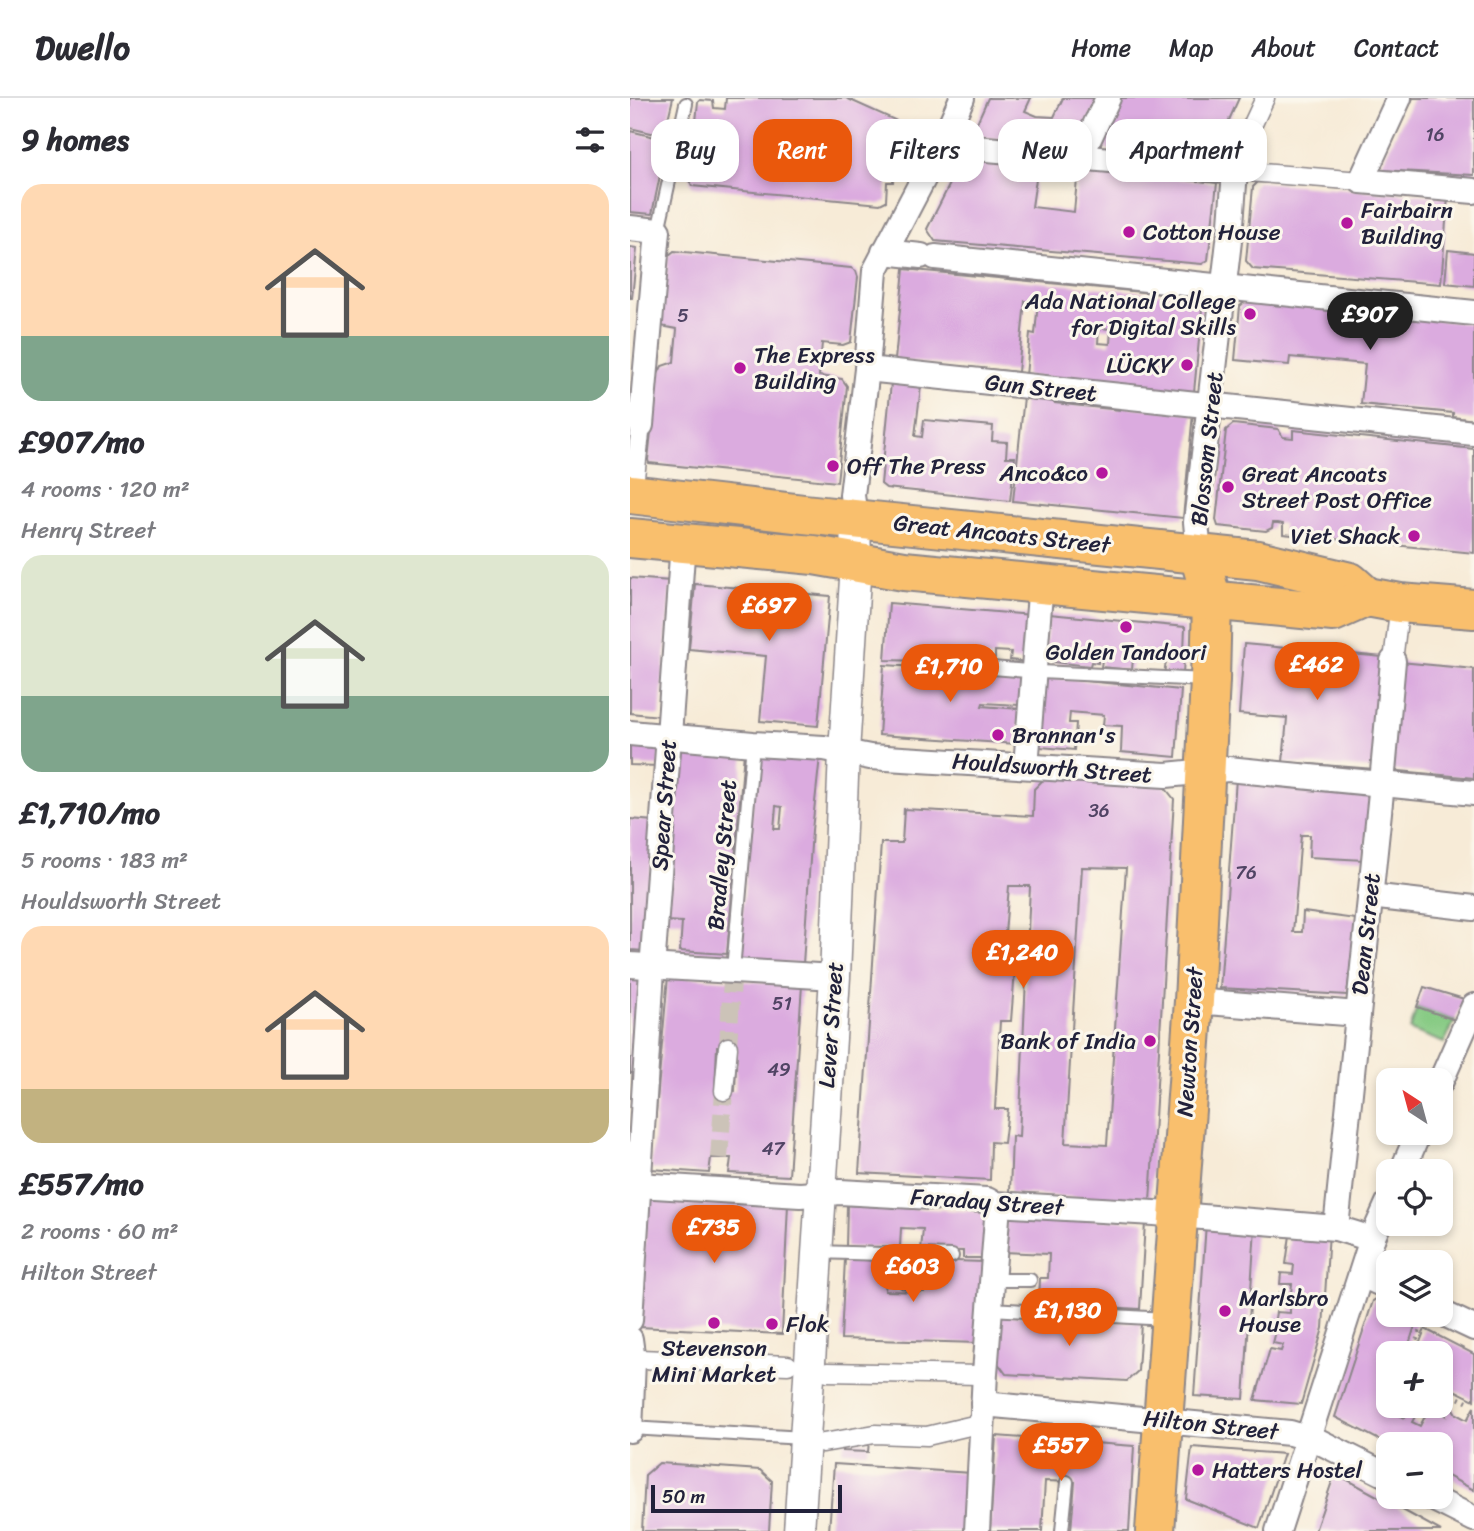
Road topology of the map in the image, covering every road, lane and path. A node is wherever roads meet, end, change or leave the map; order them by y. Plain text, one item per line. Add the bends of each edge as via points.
1 (1265, 98) edge
2 (1399, 98) edge
3 (959, 99) edge
4 (686, 104) dead end
5 (1102, 111) edge
6 (951, 119) edge
7 (1255, 119) edge
8 (1092, 132) edge
9 (1267, 174) edge
10 (1361, 181) junction
11 (921, 182) edge
12 (1234, 182) edge
13 (1474, 191) edge
14 (630, 228) edge
15 (658, 231) junction
16 (884, 252) junction
17 (1224, 286) junction
18 (1474, 313) edge
19 (867, 369) junction
20 (1215, 406) junction
21 (641, 425) joint
22 (1474, 433) edge
23 (631, 494) edge
24 (855, 518) junction
25 (630, 538) edge
26 (683, 542) junction
27 (1199, 555) junction
28 (856, 563) junction
29 (1041, 582) junction
30 (1212, 600) junction
31 (1384, 600) junction
32 (1474, 609) edge
33 (1393, 661) joint
34 (931, 663) dead end
35 (1033, 671) junction
36 (1210, 680) junction
37 (630, 733) edge
38 (669, 737) junction
39 (753, 744) junction
40 (844, 752) junction
41 (1035, 770) junction
42 (1182, 778) junction
43 (1382, 783) junction
44 (1474, 793) edge
45 (1370, 897) junction
46 (1474, 908) edge
47 (641, 965) edge
48 (733, 970) junction
49 (835, 977) junction
50 (1194, 1001) junction
51 (1474, 1006) edge
52 (1358, 1014) junction
53 (728, 1047) tunnel mouth
54 (1447, 1068) edge
55 (638, 1080) edge
56 (724, 1091) tunnel mouth
57 (638, 1185) junction
58 (820, 1195) junction
59 (994, 1205) junction
60 (1179, 1216) junction
61 (1336, 1228) junction
62 (1376, 1230) edge
63 (1372, 1239) junction
64 (816, 1252) junction
65 (907, 1256) junction
66 (952, 1256) dead end
67 (1362, 1275) junction
68 (993, 1280) junction
69 (1030, 1280) dead end
70 (1376, 1281) edge
71 (905, 1282) dead end
72 (991, 1309) junction
73 (1170, 1319) junction
74 (630, 1320) edge
75 (1453, 1321) edge
76 (1474, 1328) edge
77 (635, 1349) edge
78 (788, 1365) dead end
79 (827, 1372) dead end
80 (989, 1376) dead end
81 (631, 1387) edge
82 (1453, 1395) edge
83 (1469, 1403) dead end
84 (1073, 1412) junction
85 (983, 1413) junction
86 (1139, 1417) junction
87 (630, 1429) edge
88 (1308, 1438) junction
89 (813, 1440) junction
90 (1069, 1441) dead end
91 (1376, 1470) edge
92 (1067, 1482) dead end
93 (1453, 1508) edge
94 (1474, 1519) edge
95 (799, 1531) edge
96 (977, 1531) edge
97 (1062, 1531) edge
98 (1155, 1531) edge
99 (1278, 1531) edge

1 - 7 street, Blossom Street
2 - 10 street
3 - 6 street
4 - 15 lane
5 - 8 street
9 - 10 street
10 - 13 street
11 - 16 street
12 - 17 street, Blossom Street
14 - 15 street
15 - 21 street
16 - 17 street
16 - 19 street via 875,271
17 - 18 street
17 - 20 street, Blossom Street
19 - 20 street, Gun Street via 1043,383 1088,400
19 - 24 street via 852,495
20 - 22 street, Gun Street via 1406,417
20 - 27 street, Blossom Street via 1196,522
21 - 23 street
23 - 24 main road, Great Ancoats Street
24 - 27 main road, Great Ancoats Street
24 - 28 street, Lever Street
25 - 26 main road, Great Ancoats Street
26 - 28 main road, Great Ancoats Street
26 - 38 street, Spear Street
27 - 30 main road, Newton Street
27 - 31 main road, Great Ancoats Street via 1258,560 1319,573 1350,582
28 - 29 main road, Great Ancoats Street
28 - 40 street, Lever Street
29 - 30 main road, Great Ancoats Street
29 - 35 street
30 - 31 main road, Great Ancoats Street via 1333,612
30 - 36 main road, Newton Street
31 - 32 main road, Great Ancoats Street
31 - 33 street, Dean Street
33 - 43 street, Dean Street
34 - 35 lane
35 - 36 lane
35 - 41 street
36 - 42 main road, Newton Street
37 - 38 street, Houldsworth Street
38 - 39 street, Houldsworth Street
38 - 47 street, Spear Street
39 - 40 street, Houldsworth Street
39 - 48 lane, Bradley Street
40 - 41 street, Houldsworth Street
40 - 49 street, Lever Street
41 - 42 street, Houldsworth Street
42 - 43 street, Houldsworth Street via 1228,769
42 - 50 main road, Newton Street
43 - 44 street, Houldsworth Street
43 - 45 street, Dean Street
45 - 46 street
45 - 52 street, Dean Street
47 - 48 street
47 - 55 street, Spear Street
48 - 49 street
49 - 58 street, Lever Street
50 - 52 street
50 - 60 main road, Newton Street
51 - 54 street
52 - 61 street, Dean Street
53 - 56 street
55 - 57 street, Spear Street
57 - 58 street, Faraday Street
57 - 74 street, Spear Street
58 - 59 street, Faraday Street via 840,1192 987,1200
58 - 64 street, Lever Street
59 - 60 street, Faraday Street
59 - 68 street
60 - 61 street, Faraday Street
60 - 73 main road, Newton Street
61 - 63 street
62 - 63 street
63 - 67 street
64 - 65 lane
64 - 89 street, Lever Street
65 - 66 lane
65 - 71 lane
67 - 70 street
67 - 88 street
68 - 69 lane
68 - 72 street
72 - 73 lane
72 - 85 street
73 - 86 main road, Newton Street
75 - 76 street
77 - 78 street
77 - 81 street
79 - 80 street
81 - 87 street
82 - 83 path
84 - 85 street, Hilton Street via 997,1407
84 - 86 street, Hilton Street
84 - 90 lane
85 - 89 street via 927,1436 875,1434
85 - 96 street
86 - 88 street, Hilton Street
86 - 98 main road, Newton Street
87 - 89 lane
88 - 91 street, Hilton Street
88 - 99 street
89 - 95 street, Lever Street
92 - 97 lane
93 - 94 street

